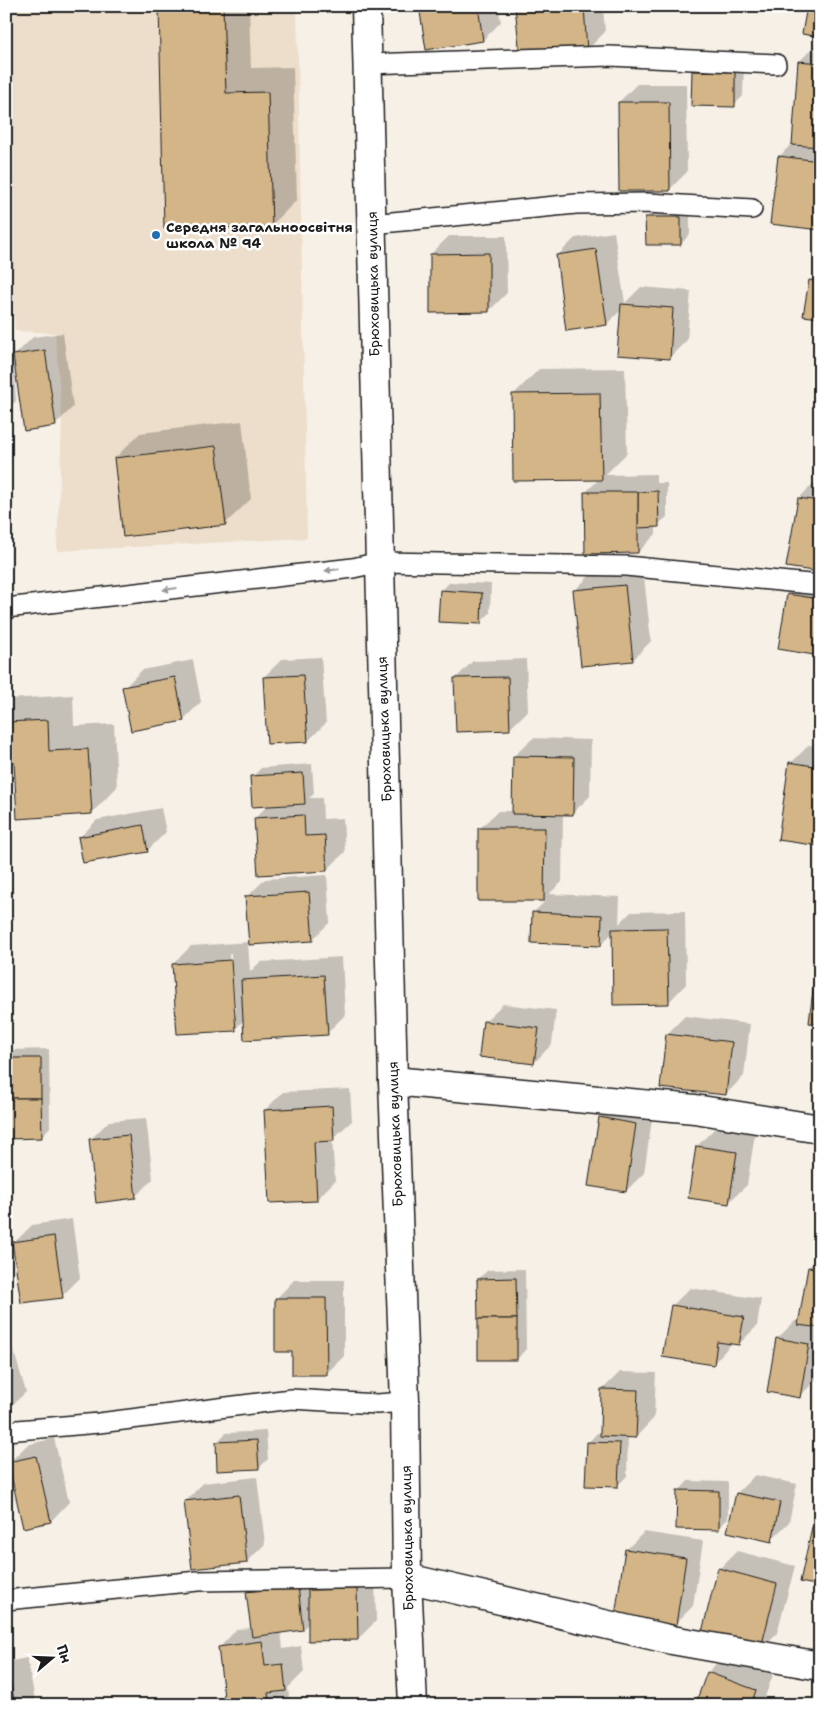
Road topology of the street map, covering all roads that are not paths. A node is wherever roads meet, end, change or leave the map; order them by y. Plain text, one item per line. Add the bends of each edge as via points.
1 (366, 6) edge
2 (368, 64) junction
3 (776, 64) dead end
4 (752, 209) dead end
5 (372, 224) junction
6 (380, 562) junction
7 (820, 585) edge
8 (6, 608) edge
9 (393, 1081) junction
10 (820, 1129) edge
11 (405, 1402) junction
12 (6, 1430) edge
13 (407, 1578) junction
14 (6, 1600) edge
15 (820, 1666) edge
16 (412, 1705) edge

1 - 2 main road, Брюховицька вулиця
2 - 3 lane via 610,56
2 - 5 main road, Брюховицька вулиця
4 - 5 lane via 647,203 576,204
5 - 6 main road, Брюховицька вулиця
6 - 7 lane via 626,566
6 -> 8 lane via 353,568
6 - 9 main road, Брюховицька вулиця
9 - 10 main road via 695,1109
9 - 11 main road, Брюховицька вулиця
11 - 12 lane via 377,1404 291,1399 99,1423
11 - 13 main road, Брюховицька вулиця
13 - 14 lane via 198,1581
13 - 15 main road via 672,1640
13 - 16 main road, Брюховицька вулиця

